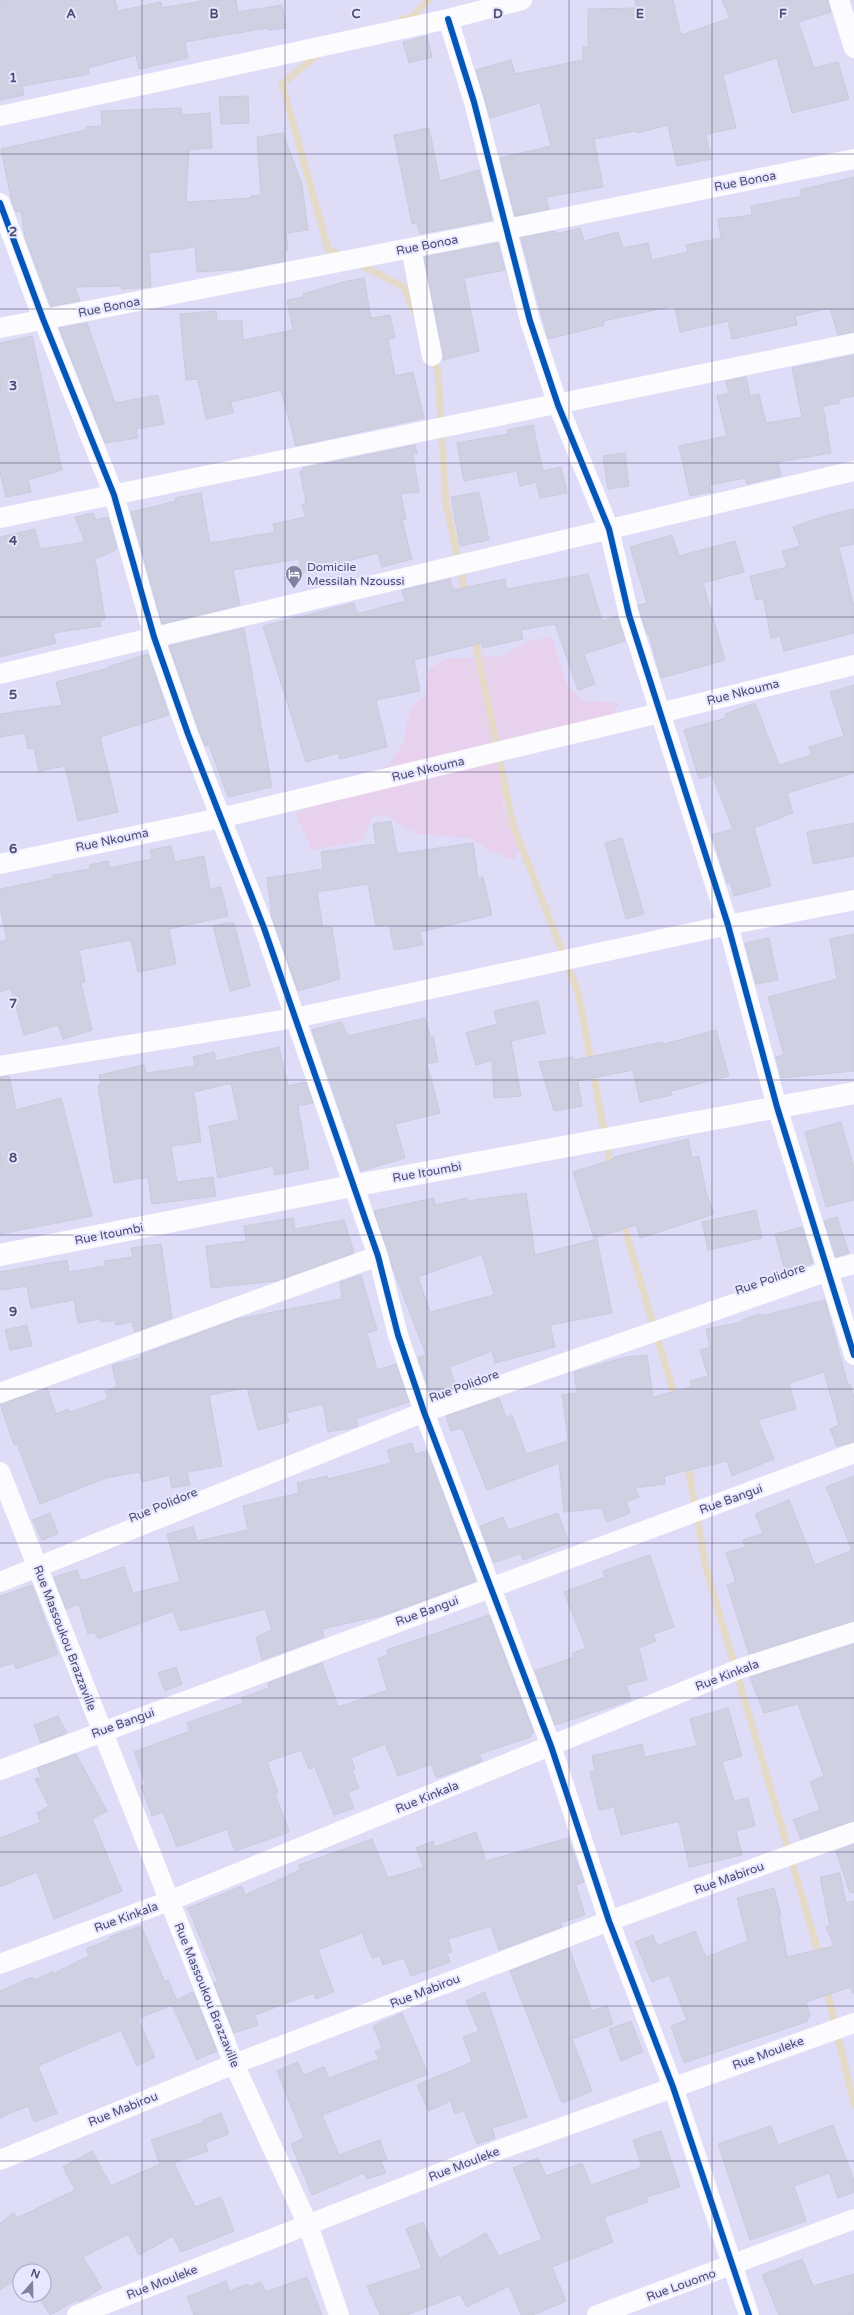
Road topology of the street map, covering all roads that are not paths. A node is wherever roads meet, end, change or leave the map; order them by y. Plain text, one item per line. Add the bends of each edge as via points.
1 (522, 0) edge
2 (839, 0) edge
3 (448, 18) junction
4 (854, 48) edge
5 (0, 116) edge
6 (854, 159) edge
7 (0, 203) edge
8 (508, 229) junction
9 (411, 248) junction
10 (43, 319) junction
11 (0, 328) edge
12 (854, 343) edge
13 (432, 356) dead end
14 (558, 405) junction
15 (854, 471) edge
16 (114, 495) junction
17 (0, 518) edge
18 (609, 529) junction
19 (154, 637) junction
20 (854, 665) edge
21 (0, 674) edge
22 (660, 713) junction
23 (220, 818) junction
24 (0, 864) edge
25 (854, 900) edge
26 (728, 925) junction
27 (296, 1018) junction
28 (0, 1066) edge
29 (854, 1093) edge
30 (777, 1108) junction
31 (352, 1186) junction
32 (0, 1255) edge
33 (378, 1256) junction
34 (854, 1264) edge
35 (828, 1271) junction
36 (854, 1355) edge
37 (0, 1393) edge
38 (424, 1412) junction
39 (854, 1453) edge
40 (0, 1472) edge
41 (38, 1568) junction
42 (0, 1582) edge
43 (493, 1587) junction
44 (854, 1632) edge
45 (101, 1731) junction
46 (551, 1746) junction
47 (0, 1770) edge
48 (854, 1832) edge
49 (169, 1901) junction
50 (609, 1921) junction
51 (0, 1964) edge
52 (854, 2023) edge
53 (234, 2064) junction
54 (673, 2087) junction
55 (0, 2160) edge
56 (854, 2219) edge
57 (308, 2224) junction
58 (732, 2266) junction
59 (77, 2315) edge
60 (339, 2315) edge
61 (597, 2315) edge
62 (749, 2315) edge

1 - 3 street
2 - 4 street
3 - 5 street
3 - 8 street via 474,102
6 - 8 street, Rue Bonoa
7 - 10 street
8 - 9 street, Rue Bonoa
8 - 14 street via 530,321
9 - 10 street, Rue Bonoa
9 - 13 street
10 - 11 street, Rue Bonoa
10 - 16 street
12 - 14 street
14 - 16 street
14 - 18 street
15 - 18 street
16 - 17 street
16 - 19 street
18 - 19 street
18 - 22 street via 629,615
19 - 21 street
19 - 23 street
20 - 22 street, Rue Nkouma
22 - 23 street, Rue Nkouma
22 - 26 street
23 - 24 street, Rue Nkouma
23 - 27 street via 264,928
25 - 26 street
26 - 27 street
26 - 30 street
27 - 28 street
27 - 31 street
29 - 30 street, Rue Itoumbi
30 - 31 street, Rue Itoumbi
30 - 35 street
31 - 32 street, Rue Itoumbi
31 - 33 street
33 - 37 street
33 - 38 street via 398,1335
34 - 35 street, Rue Polidore
35 - 36 street
35 - 38 street, Rue Polidore
38 - 41 street, Rue Polidore
38 - 43 street
39 - 43 street, Rue Bangui
40 - 41 street, Rue Massoukou Brazzaville
41 - 42 street, Rue Polidore
41 - 45 street, Rue Massoukou Brazzaville
43 - 45 street, Rue Bangui
43 - 46 street
44 - 46 street, Rue Kinkala via 739,1669
45 - 47 street, Rue Bangui
45 - 49 street, Rue Massoukou Brazzaville
46 - 49 street, Rue Kinkala
46 - 50 street
48 - 50 street, Rue Mabirou
49 - 51 street, Rue Kinkala
49 - 53 street, Rue Massoukou Brazzaville
50 - 53 street, Rue Mabirou
50 - 54 street
52 - 54 street, Rue Mouleke
53 - 55 street, Rue Mabirou
53 - 57 street, Rue Massoukou Brazzaville
54 - 57 street, Rue Mouleke via 504,2148
54 - 58 street
56 - 58 street, Rue Louomo
57 - 59 street, Rue Mouleke
57 - 60 street, Rue Massoukou Brazzaville
58 - 61 street, Rue Louomo
58 - 62 street

